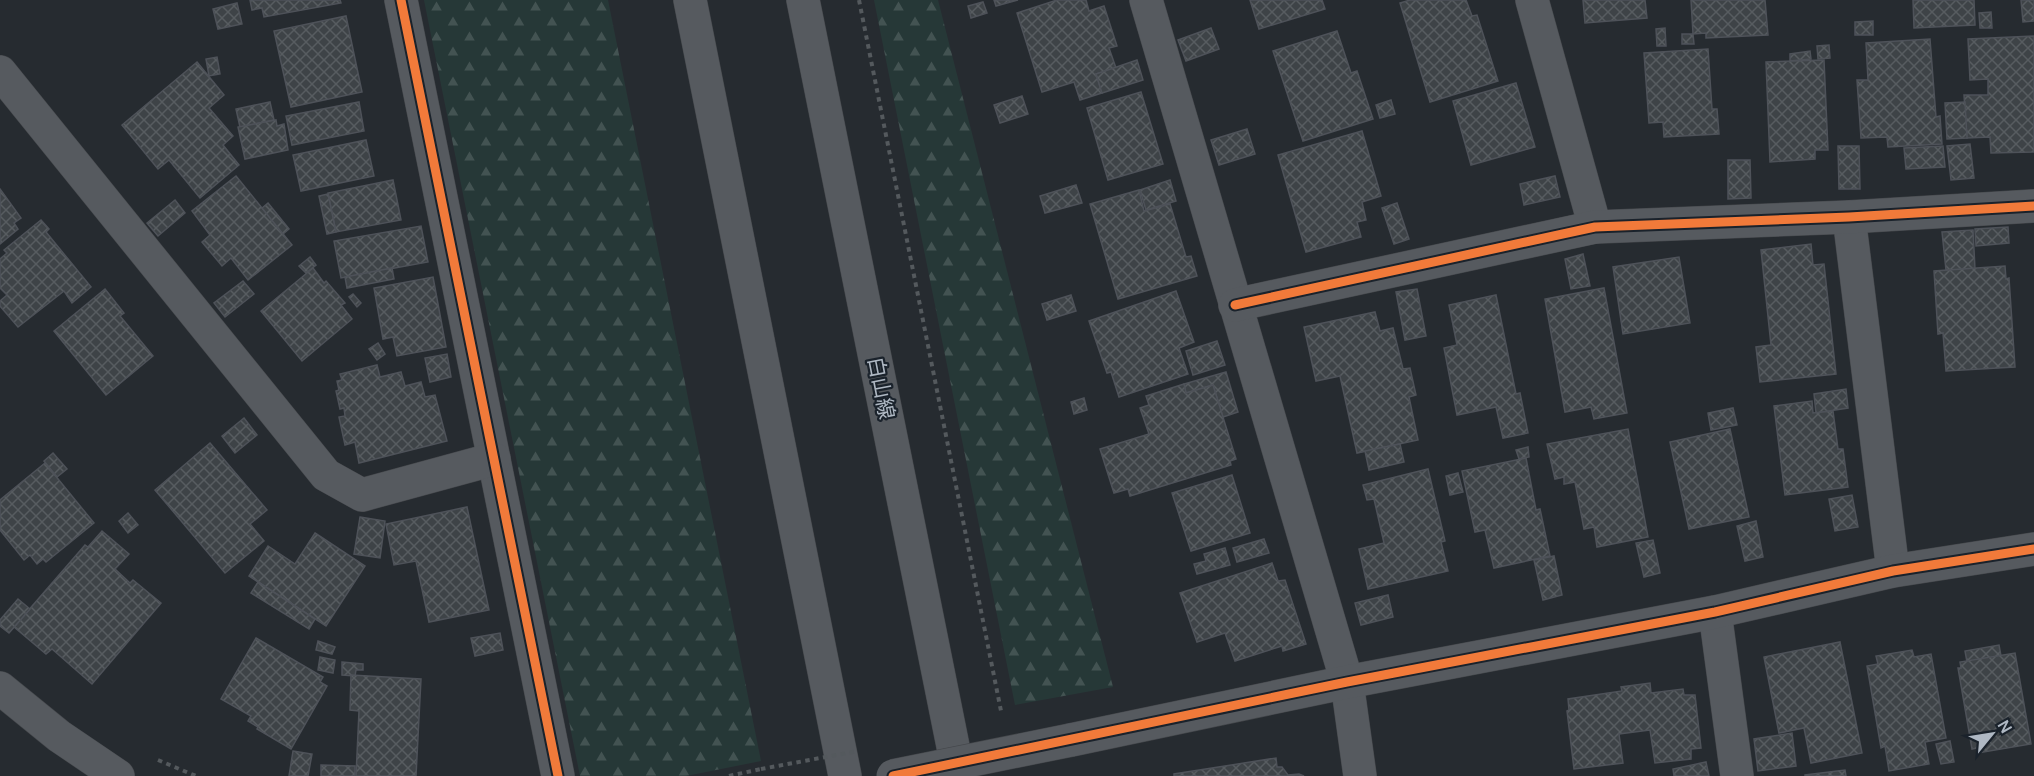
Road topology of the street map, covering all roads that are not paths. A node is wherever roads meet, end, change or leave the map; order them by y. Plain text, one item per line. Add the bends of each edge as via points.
1 (401, 0) edge
2 (690, 0) edge
3 (803, 0) edge
4 (1146, 0) edge
5 (1532, 0) edge
6 (0, 72) edge
7 (2034, 206) edge
8 (1849, 218) junction
9 (1595, 227) junction
10 (1235, 305) junction
11 (494, 459) junction
12 (2034, 549) edge
13 (1893, 571) junction
14 (1715, 612) junction
15 (1347, 682) junction
16 (0, 688) edge
17 (118, 776) edge
18 (558, 776) edge
19 (845, 776) edge
20 (893, 776) edge
21 (959, 776) edge
22 (1360, 776) edge
23 (1737, 776) edge

1 - 11 street
2 - 19 street
3 - 21 street, 白山線
4 - 10 street
5 - 9 street
6 - 11 street via 326,475 362,495
7 - 8 street
8 - 9 street
8 - 13 street
9 - 10 street
10 - 15 street
11 - 18 street
12 - 13 street
13 - 14 street
14 - 15 street
14 - 23 street
15 - 20 street, bridge
15 - 22 street
16 - 17 street via 59,736

